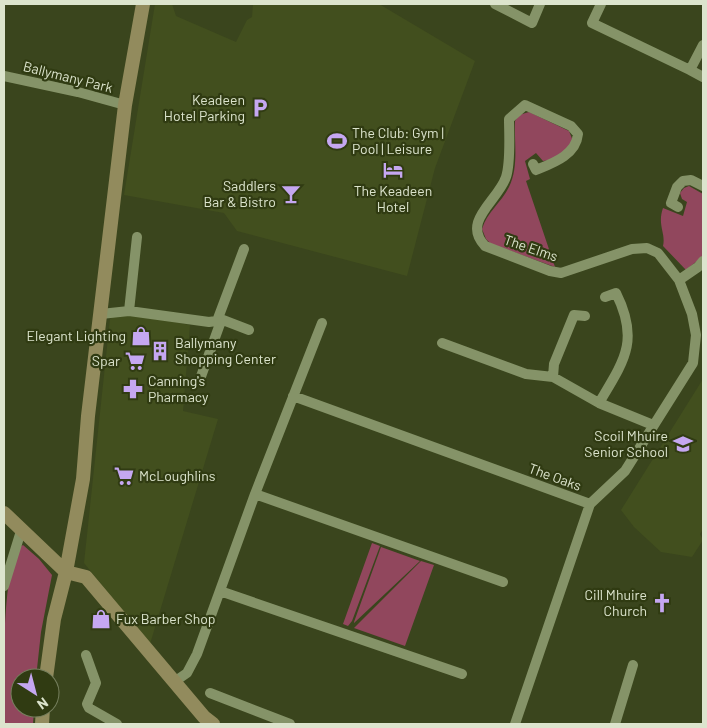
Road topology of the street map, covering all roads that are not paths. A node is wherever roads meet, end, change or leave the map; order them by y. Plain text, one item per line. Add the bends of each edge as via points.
1 (144, 4) edge
2 (495, 4) edge
3 (540, 4) edge
4 (601, 4) edge
5 (703, 46) edge
6 (690, 70) junction
7 (4, 76) edge
8 (703, 77) edge
9 (125, 106) junction
10 (533, 164) dead end
11 (703, 186) edge
12 (678, 207) dead end
13 (137, 237) dead end
14 (244, 249) dead end
15 (703, 261) edge
16 (679, 280) junction
17 (605, 297) dead end
18 (128, 311) junction
19 (101, 314) junction
20 (585, 316) dead end
21 (219, 321) junction
22 (322, 323) dead end
23 (249, 330) dead end
24 (442, 343) dead end
25 (553, 377) junction
26 (200, 382) dead end
27 (293, 396) junction
28 (599, 403) junction
29 (654, 425) junction
30 (255, 494) junction
31 (590, 504) junction
32 (4, 514) edge
33 (22, 531) junction
34 (66, 572) junction
35 (503, 582) dead end
36 (4, 586) edge
37 (220, 591) junction
38 (86, 655) dead end
39 (633, 665) dead end
40 (47, 668) edge
41 (462, 674) dead end
42 (174, 682) junction
43 (210, 693) dead end
44 (206, 722) edge
45 (117, 724) edge
46 (290, 724) edge
47 (515, 724) edge
48 (614, 724) edge

1 - 9 main road
2 - 3 street via 532,23
4 - 6 street via 592,23
5 - 6 street
6 - 8 street
7 - 9 street, Ballymany Park
9 - 19 main road
10 - 16 street, The Elms via 536,170 557,161 578,141 578,134 571,126 525,105 509,119 507,175 475,231 485,246 550,271 561,272 632,249 647,248 658,253
11 - 12 street via 691,180 683,181 677,187 671,204
13 - 18 street
14 - 21 street
15 - 16 street
16 - 29 street, The Elms via 694,321 693,363
17 - 28 street via 616,293 623,308 629,342 623,361
18 - 19 street
18 - 21 street
19 - 34 main road via 83,479
20 - 25 street via 574,315 554,364
21 - 23 street
21 - 26 street
22 - 27 street
24 - 25 street via 526,374
25 - 28 street
27 - 30 street
27 - 31 street, The Oaks
28 - 29 street
29 - 31 street, The Elms via 625,471
30 - 35 street
30 - 37 street
31 - 47 street, The Oaks
32 - 33 main road
33 - 34 main road
33 - 36 street
34 - 40 main road via 54,618
34 - 42 main road via 86,578
37 - 41 street
37 - 42 street via 197,654 187,673
38 - 45 street via 96,683 87,704
39 - 48 street
42 - 44 main road
43 - 46 street

